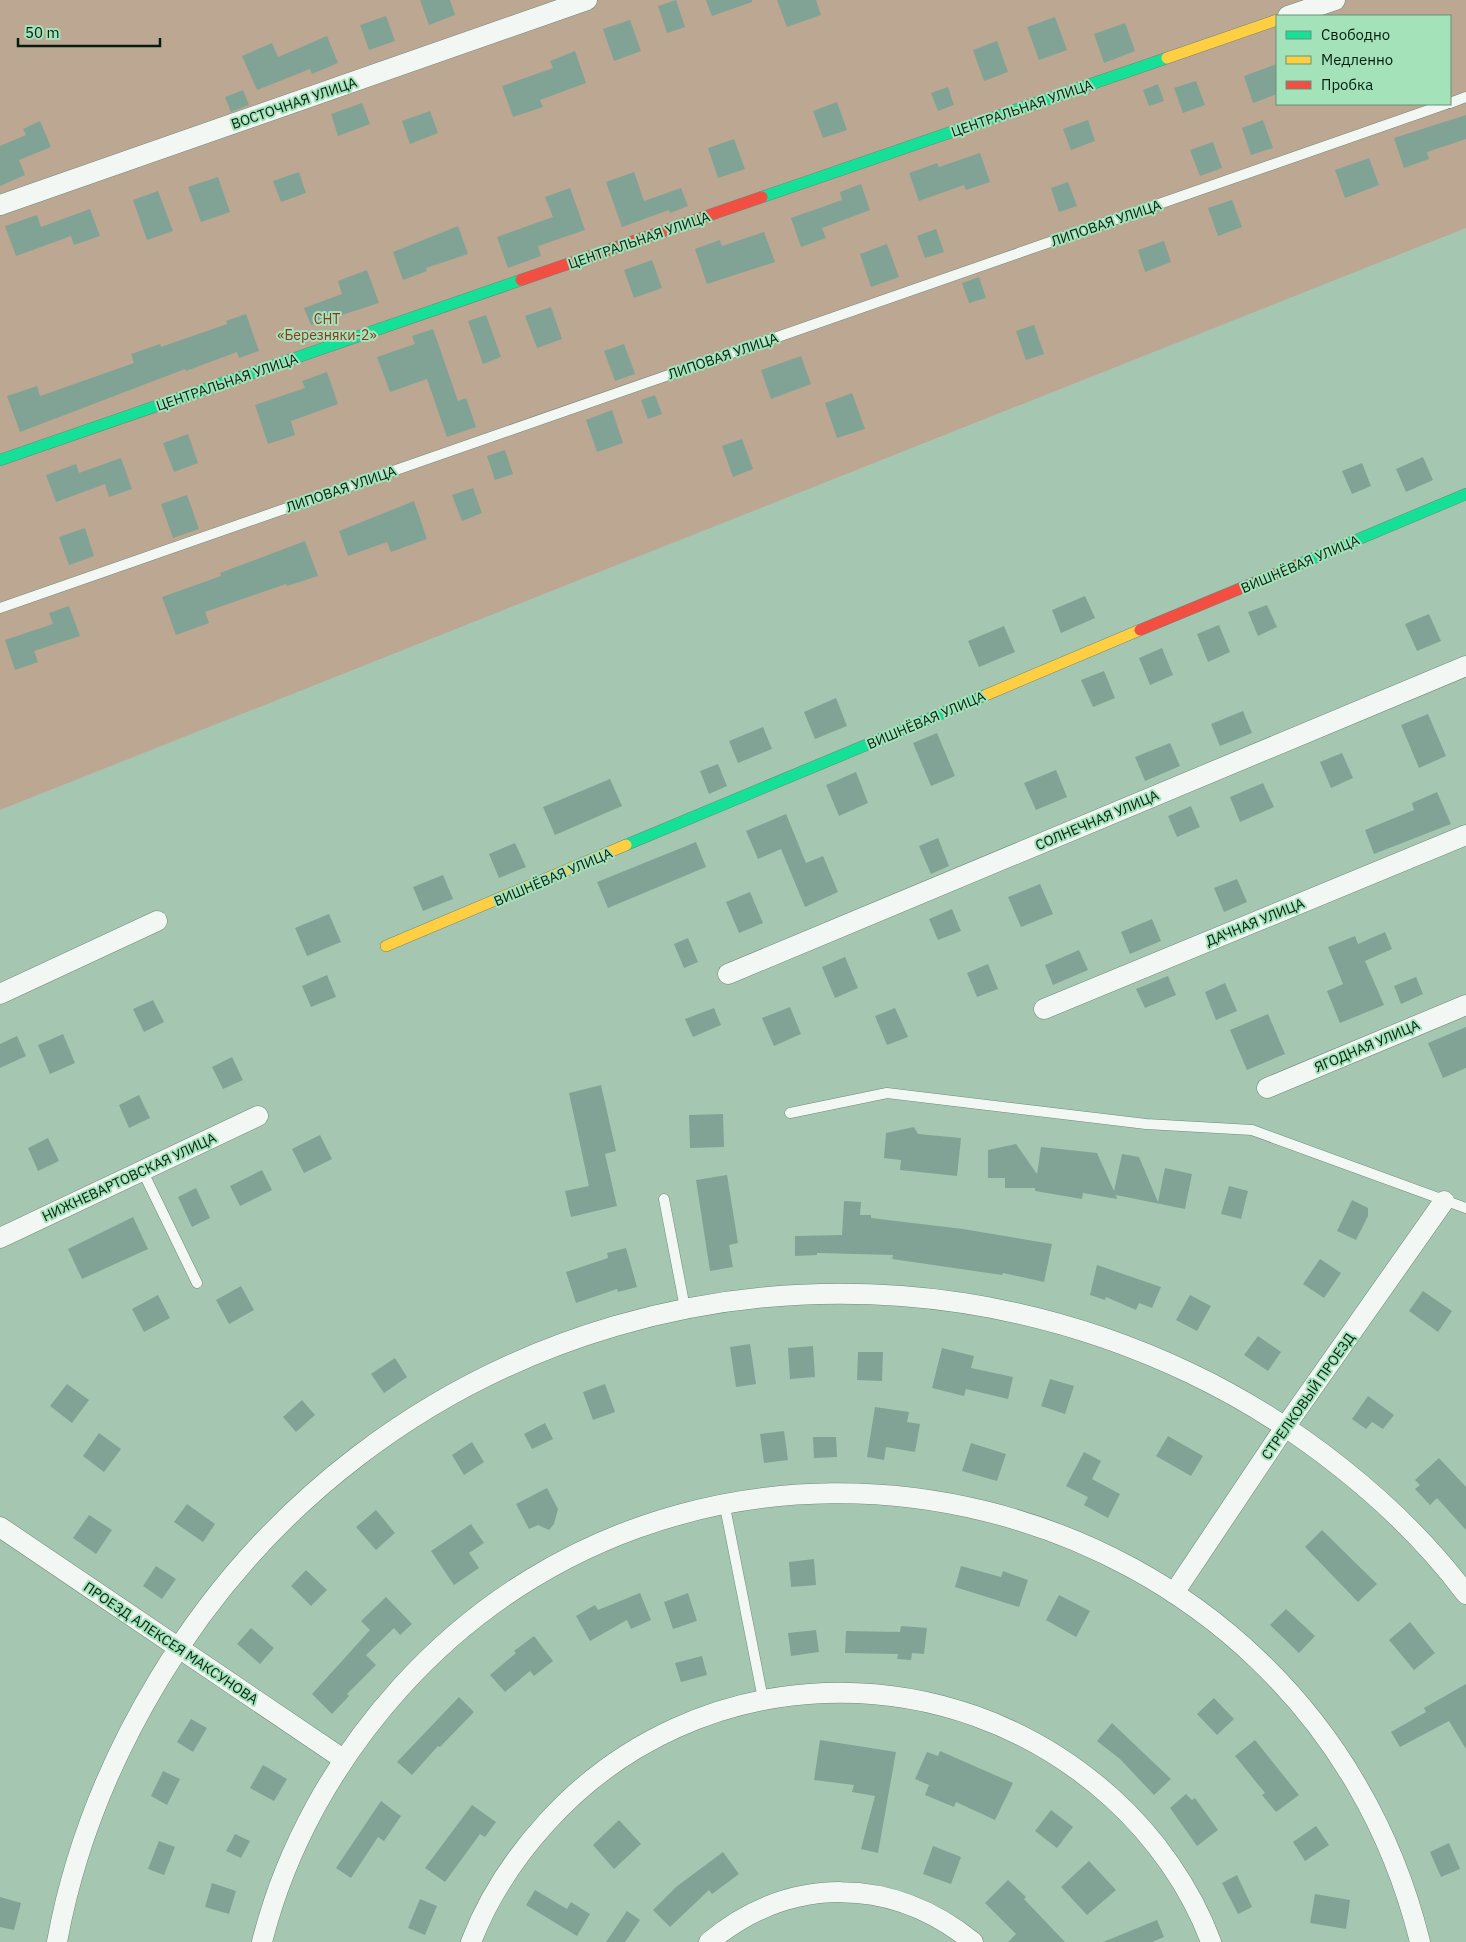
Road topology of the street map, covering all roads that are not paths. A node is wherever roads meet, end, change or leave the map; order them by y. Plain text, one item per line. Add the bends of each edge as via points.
1 (587, 0) edge
2 (1335, 0) edge
3 (1291, 15) edge
4 (1276, 20) edge
5 (1466, 97) edge
6 (1451, 102) edge
7 (1442, 105) edge
8 (0, 205) edge
9 (0, 460) edge
10 (1466, 494) edge
11 (0, 608) edge
12 (1466, 666) edge
13 (1466, 835) edge
14 (157, 921) dead end
15 (386, 946) dead end
16 (728, 974) dead end
17 (0, 994) edge
18 (1466, 1005) edge
19 (1044, 1009) dead end
20 (1267, 1088) dead end
21 (790, 1113) dead end
22 (258, 1116) dead end
23 (142, 1170) junction
24 (664, 1199) dead end
25 (1444, 1201) junction
26 (1466, 1208) edge
27 (0, 1238) edge
28 (197, 1283) dead end
29 (685, 1308) junction
30 (1285, 1427) junction
31 (724, 1504) junction
32 (0, 1527) edge
33 (1174, 1593) junction
34 (1466, 1594) edge
35 (178, 1648) junction
36 (763, 1700) junction
37 (343, 1759) junction
38 (57, 1942) edge
39 (262, 1942) edge
40 (471, 1942) edge
41 (709, 1942) edge
42 (973, 1942) edge
43 (1211, 1942) edge
44 (1420, 1942) edge

1 - 8 street, ВОСТОЧНАЯ УЛИЦА
2 - 3 street
4 - 9 street, ЦЕНТРАЛЬНАЯ УЛИЦА
5 - 6 lane, ЛИПОВАЯ УЛИЦА
7 - 11 lane, ЛИПОВАЯ УЛИЦА
10 - 15 street, ВИШНЁВАЯ УЛИЦА
12 - 16 street, СОЛНЕЧНАЯ УЛИЦА
13 - 19 street, ДАЧНАЯ УЛИЦА
14 - 17 street
18 - 20 street, ЯГОДНАЯ УЛИЦА
21 - 25 lane via 887,1093 1146,1124 1252,1130
22 - 23 street, НИЖНЕВАРТОВСКАЯ УЛИЦА
23 - 27 street, НИЖНЕВАРТОВСКАЯ УЛИЦА
23 - 28 lane
24 - 29 lane
25 - 26 lane
25 - 30 street, СТРЕЛКОВЫЙ ПРОЕЗД
29 - 30 street via 764,1296 841,1292 920,1296 997,1308 1073,1326 1147,1353 1218,1386
29 - 35 street via 610,1327 536,1354 465,1387 398,1428 335,1474 277,1527 224,1585
30 - 33 street, СТРЕЛКОВЫЙ ПРОЕЗД
30 - 34 street via 1348,1473 1406,1526
31 - 33 street via 783,1495 841,1492 900,1495 958,1504 1015,1518 1070,1538 1124,1562
31 - 36 lane
31 - 37 street via 668,1518 612,1538 559,1563 509,1593 462,1628 418,1668 378,1712
32 - 35 street, ПРОЕЗД АЛЕКСЕЯ МАКСУНОВА
33 - 44 street via 1265,1667 1339,1758 1369,1808 1394,1861
35 - 37 street, ПРОЕЗД АЛЕКСЕЯ МАКСУНОВА
35 - 38 street via 137,1715 103,1786 77,1860
36 - 40 street via 707,1716 653,1739 588,1782 539,1831 509,1869
36 - 43 street via 841,1692 909,1698 957,1709 1029,1739 1094,1782 1150,1837 1193,1902
37 - 39 street via 313,1809 288,1862
41 - 42 street via 730,1925 764,1907 802,1895 841,1891 880,1895 917,1906 952,1925

